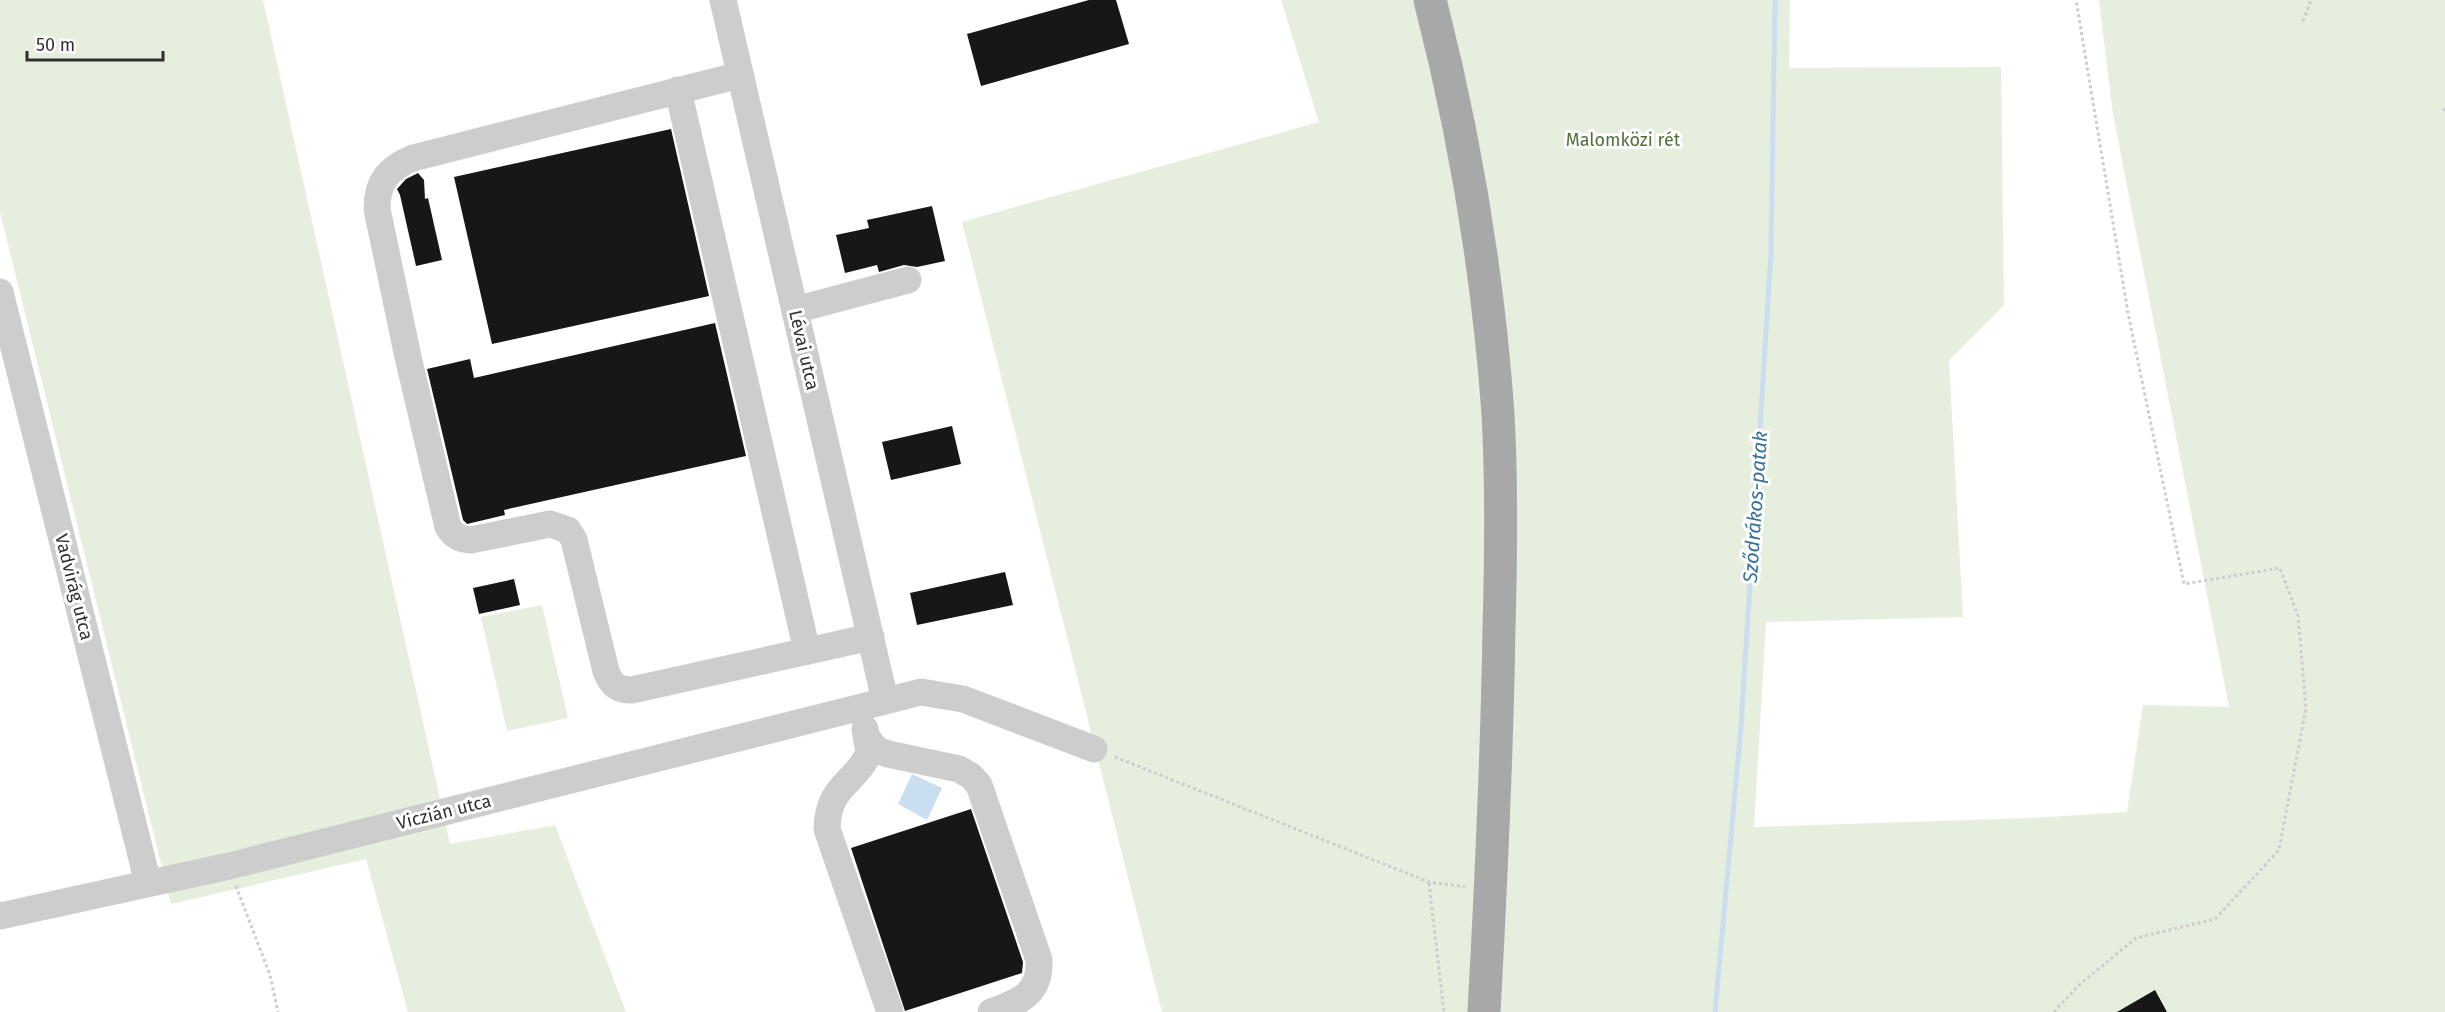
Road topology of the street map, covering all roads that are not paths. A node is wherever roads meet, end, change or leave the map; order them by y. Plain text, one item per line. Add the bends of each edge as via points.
1 (723, 0) edge
2 (1430, 0) edge
3 (740, 75) junction
4 (678, 90) junction
5 (908, 280) dead end
6 (0, 292) edge
7 (795, 310) junction
8 (871, 637) junction
9 (807, 651) junction
10 (885, 700) junction
11 (858, 707) junction
12 (867, 738) junction
13 (1094, 749) road end
14 (148, 883) junction
15 (0, 916) edge
16 (890, 1012) edge
17 (991, 1012) edge
18 (1484, 1012) edge

1 - 3 street, Lévai utca
2 - 18 main road via 1476,212 1498,414 1498,722
3 - 4 street
3 - 7 street, Lévai utca
4 - 9 street
4 - 9 street via 413,158 390,170 379,186 377,209 411,369 453,535 471,540 550,524 568,531 574,540 606,671 614,686 632,690
5 - 7 street
6 - 14 street, Vadvirág utca
7 - 8 street, Lévai utca
8 - 9 street
8 - 10 street, Lévai utca
10 - 11 street, Viczián utca
10 - 13 street, Viczián utca via 921,692 963,699
11 - 12 street
11 - 14 street, Viczián utca
12 - 16 street via 869,753 865,760 832,798 827,829
12 - 17 street via 877,750 959,769 980,785 1040,970 1036,983 1023,999
14 - 15 street, Viczián utca

